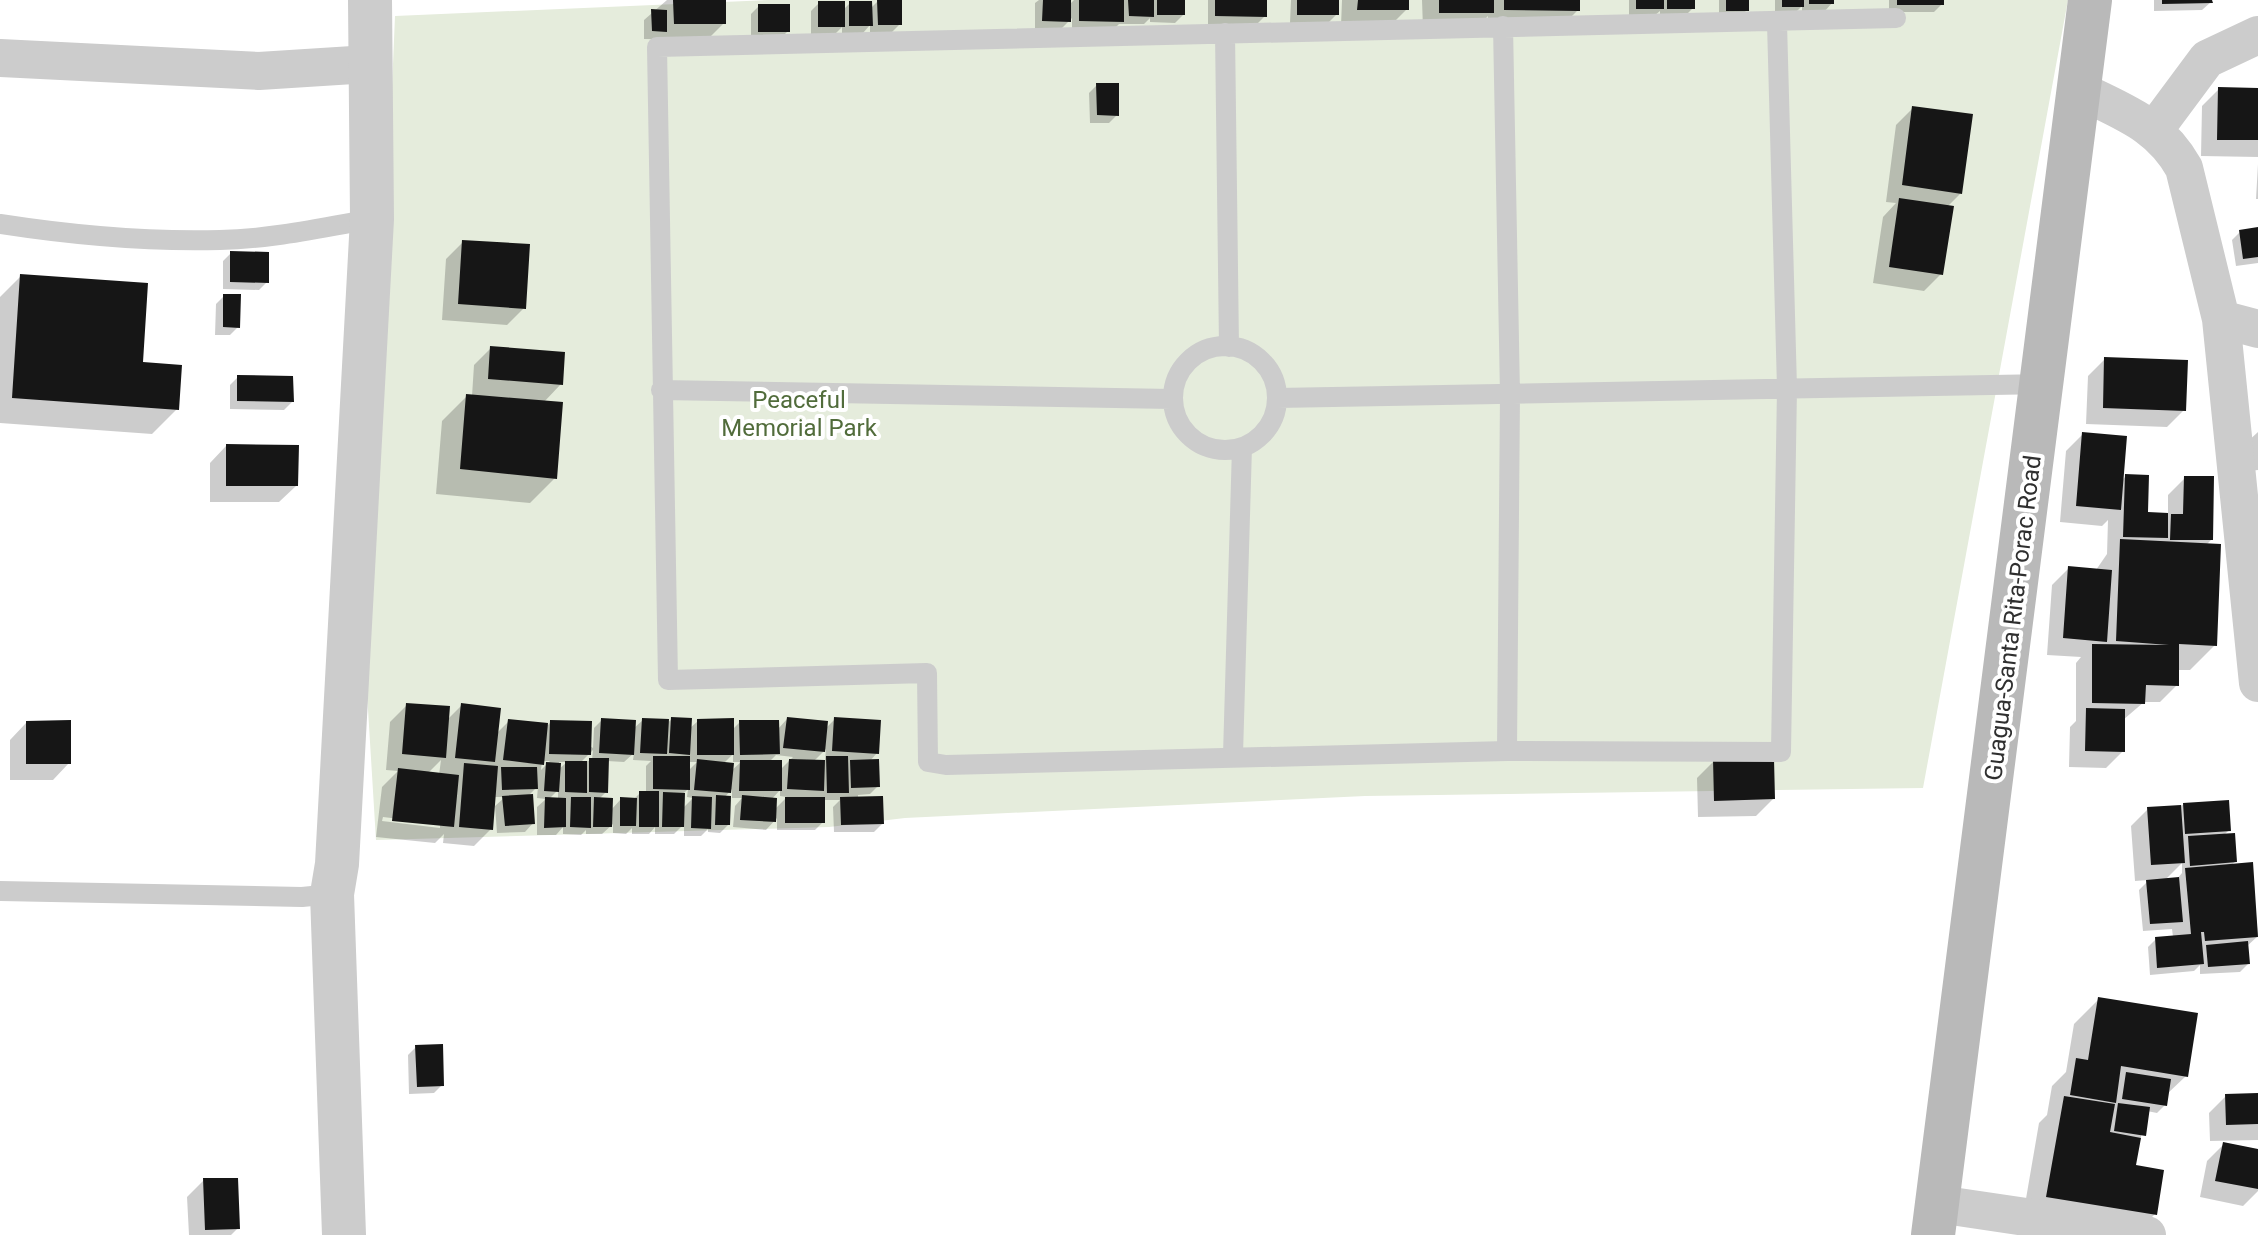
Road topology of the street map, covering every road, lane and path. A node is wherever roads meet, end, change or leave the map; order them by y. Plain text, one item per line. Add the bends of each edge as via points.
1 (370, 0) edge
2 (2090, 0) edge
3 (1896, 18) dead end
4 (1777, 23) junction
5 (1503, 26) junction
6 (1225, 33) junction
7 (2258, 35) edge
8 (0, 58) edge
9 (369, 64) junction
10 (2079, 90) junction
11 (2155, 129) junction
12 (372, 219) junction
13 (0, 224) edge
14 (2221, 319) junction
15 (2258, 329) edge
16 (1229, 347) junction
17 (2042, 384) junction
18 (1787, 388) junction
19 (661, 390) junction
20 (1510, 394) junction
21 (1277, 398) junction
22 (1172, 399) junction
23 (1242, 447) junction
24 (2258, 683) edge
25 (1507, 751) junction
26 (1233, 755) junction
27 (0, 891) edge
28 (332, 894) junction
29 (1936, 1220) edge
30 (344, 1235) edge
31 (2147, 1235) edge

1 - 9 street
2 - 10 main road, Guagua-Santa Rita-Porac Road
3 - 4 lane
4 - 5 lane
4 - 18 lane
5 - 6 lane
5 - 20 lane
6 - 16 lane
6 - 19 lane via 657,47
7 - 11 street via 2207,59
8 - 9 street via 259,71
9 - 12 street
10 - 11 street
10 - 17 main road, Guagua-Santa Rita-Porac Road
11 - 14 street via 2184,168
12 - 13 lane via 219,240 59,233
12 - 28 street
14 - 15 street
14 - 24 street
16 - 21 lane via 1259,358 1271,372
16 - 22 lane via 1215,346 1188,359
17 - 18 lane
17 - 29 main road, Guagua-Santa Rita-Porac Road
18 - 20 lane
18 - 25 lane via 1781,752
19 - 22 lane
19 - 26 lane via 668,680 927,673 928,762 946,765
20 - 21 lane
20 - 25 lane
21 - 23 lane via 1271,423
22 - 23 lane via 1185,432 1200,443
23 - 26 lane
25 - 26 lane
27 - 28 lane
28 - 30 street
29 - 31 street

